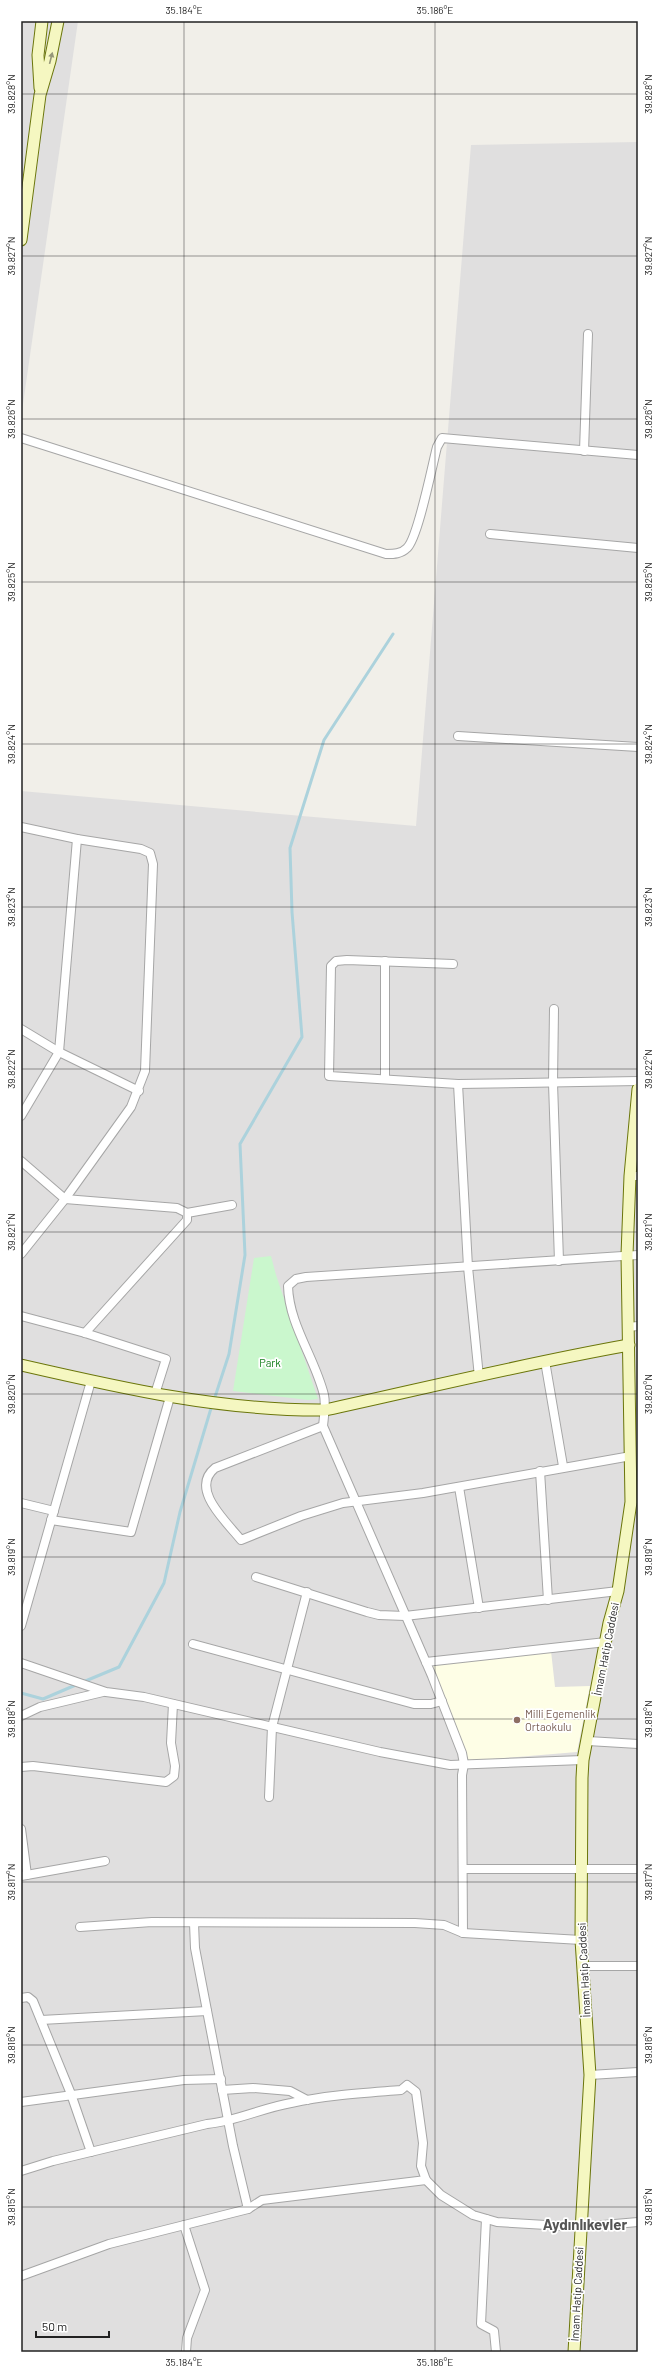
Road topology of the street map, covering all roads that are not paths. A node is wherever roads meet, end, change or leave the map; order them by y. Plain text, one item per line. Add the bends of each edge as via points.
1 (42, 21) edge
2 (58, 21) edge
3 (40, 95) junction
4 (21, 240) edge
5 (588, 334) dead end
6 (21, 438) edge
7 (584, 451) junction
8 (638, 455) edge
9 (490, 534) dead end
10 (638, 548) edge
11 (458, 736) dead end
12 (638, 746) edge
13 (21, 826) edge
14 (77, 840) junction
15 (385, 961) junction
16 (453, 964) dead end
17 (554, 1009) dead end
18 (21, 1029) edge
19 (59, 1052) junction
20 (384, 1079) junction
21 (638, 1081) edge
22 (553, 1083) junction
23 (458, 1084) junction
24 (638, 1089) edge
25 (139, 1091) junction
26 (21, 1116) edge
27 (21, 1160) edge
28 (634, 1176) edge
29 (65, 1199) junction
30 (232, 1205) dead end
31 (187, 1213) junction
32 (21, 1254) edge
33 (633, 1255) edge
34 (559, 1261) junction
35 (468, 1267) junction
36 (21, 1316) edge
37 (633, 1327) edge
38 (85, 1333) junction
39 (629, 1345) junction
40 (545, 1361) junction
41 (21, 1365) edge
42 (479, 1377) junction
43 (91, 1381) junction
44 (155, 1394) junction
45 (170, 1397) junction
46 (634, 1402) edge
47 (325, 1410) junction
48 (323, 1426) junction
49 (631, 1456) junction
50 (563, 1466) junction
51 (540, 1471) junction
52 (459, 1487) junction
53 (21, 1502) edge
54 (354, 1502) junction
55 (634, 1502) edge
56 (54, 1511) junction
57 (51, 1520) junction
58 (256, 1577) dead end
59 (307, 1592) junction
60 (618, 1592) junction
61 (548, 1600) junction
62 (479, 1608) junction
63 (405, 1616) junction
64 (21, 1626) edge
65 (606, 1642) junction
66 (193, 1644) dead end
67 (426, 1662) junction
68 (21, 1663) edge
69 (287, 1669) junction
70 (106, 1692) junction
71 (442, 1701) junction
72 (173, 1704) junction
73 (21, 1716) edge
74 (272, 1727) junction
75 (588, 1741) junction
76 (638, 1744) edge
77 (583, 1760) junction
78 (464, 1764) junction
79 (21, 1767) edge
80 (269, 1797) dead end
81 (21, 1829) edge
82 (105, 1860) dead end
83 (582, 1868) junction
84 (463, 1869) junction
85 (638, 1869) edge
86 (24, 1876) edge
87 (194, 1923) junction
88 (80, 1927) dead end
89 (463, 1933) junction
90 (581, 1940) junction
91 (583, 1966) junction
92 (638, 1966) edge
93 (21, 1998) edge
94 (207, 2011) junction
95 (41, 2020) junction
96 (638, 2072) edge
97 (590, 2075) junction
98 (221, 2079) junction
99 (222, 2090) junction
100 (71, 2094) junction
101 (307, 2100) junction
102 (21, 2102) edge
103 (229, 2122) junction
104 (91, 2152) junction
105 (21, 2171) edge
106 (426, 2180) junction
107 (248, 2208) junction
108 (486, 2219) junction
109 (638, 2222) edge
110 (184, 2225) junction
111 (580, 2227) junction
112 (21, 2276) edge
113 (186, 2352) edge
114 (496, 2352) edge
115 (574, 2352) edge

1 - 3 street via 38,56
3 -> 2 street
3 - 4 street
5 - 7 street
6 - 7 street via 386,554 398,554 407,548 414,534 437,447 442,438
7 - 8 street
9 - 10 street
11 - 12 street
13 - 14 street
14 - 19 street
14 - 25 street via 142,849 152,857 145,1071
15 - 16 street
15 - 20 street
15 - 20 street via 336,961 332,966 329,1076
17 - 22 street
18 - 19 street
19 - 25 street
19 - 26 street
20 - 23 street
21 - 22 street
22 - 23 street
22 - 34 street
23 - 35 street
24 - 28 street, İmam Hatip Caddesi
25 - 29 street via 131,1107
27 - 29 street
28 - 33 street, İmam Hatip Caddesi
29 - 31 street via 177,1208
29 - 32 street
30 - 31 street
31 - 38 street via 187,1220
33 - 34 street
33 - 37 street, İmam Hatip Caddesi
34 - 35 street
35 - 42 street
35 - 47 street via 306,1277 296,1279 288,1286 288,1299 324,1395
36 - 38 street
37 - 39 street, İmam Hatip Caddesi
38 - 44 street via 166,1359
39 - 40 street
39 - 46 street, İmam Hatip Caddesi
40 - 42 street
40 - 50 street
41 - 43 street
42 - 47 street
43 - 44 street
43 - 56 street
44 - 45 street
45 - 47 street via 231,1406
45 - 57 street via 131,1532
46 - 49 street, İmam Hatip Caddesi
47 - 48 street
48 - 54 street
48 - 54 street via 215,1468 206,1482 211,1503 241,1540 300,1516
49 - 50 street
49 - 55 street, İmam Hatip Caddesi
50 - 51 street
51 - 52 street
51 - 61 street
52 - 54 street
52 - 62 street
53 - 56 street
54 - 63 street
55 - 60 street, İmam Hatip Caddesi
56 - 57 street
57 - 64 street
58 - 59 street
59 - 63 street via 379,1615
59 - 69 street
60 - 61 street
60 - 65 street, İmam Hatip Caddesi
61 - 62 street
62 - 63 street
63 - 67 street
65 - 67 street
65 - 75 street, İmam Hatip Caddesi
66 - 69 street
67 - 71 street
68 - 70 street
69 - 71 street via 414,1704
69 - 74 street
70 - 72 street via 123,1693
70 - 73 street via 40,1707
71 - 78 street
72 - 74 street
72 - 79 street via 171,1743 175,1766 174,1776 166,1782 32,1766
74 - 78 street via 380,1752 450,1765
74 - 80 street
75 - 76 street
75 - 77 street, İmam Hatip Caddesi
77 - 78 street
77 - 83 street, İmam Hatip Caddesi
78 - 84 street
81 - 86 street
82 - 86 street
83 - 84 street
83 - 85 street
83 - 90 street, İmam Hatip Caddesi
84 - 89 street
87 - 88 street via 152,1922
87 - 89 street via 415,1923 444,1925
87 - 94 street via 195,1948
89 - 90 street
90 - 91 street, İmam Hatip Caddesi
91 - 92 street
91 - 97 street, İmam Hatip Caddesi
93 - 95 street via 28,1997 33,2001
94 - 95 street
94 - 98 street
95 - 100 street
96 - 97 street
97 - 111 street, İmam Hatip Caddesi
98 - 99 street
98 - 100 street via 184,2080
99 - 101 street via 253,2088 290,2091
99 - 103 street
100 - 102 street
100 - 104 street
101 - 103 street
101 - 106 street via 401,2090 407,2086 412,2089 416,2092 424,2143 421,2166
103 - 104 street via 207,2124
103 - 107 street
104 - 105 street
106 - 107 street via 262,2200
106 - 108 street via 441,2195 473,2215
107 - 110 street
108 - 111 street via 497,2222
108 - 114 street via 481,2324 494,2331
109 - 111 street
110 - 112 street via 109,2244
110 - 113 street via 205,2290 187,2338
111 - 115 street, İmam Hatip Caddesi

